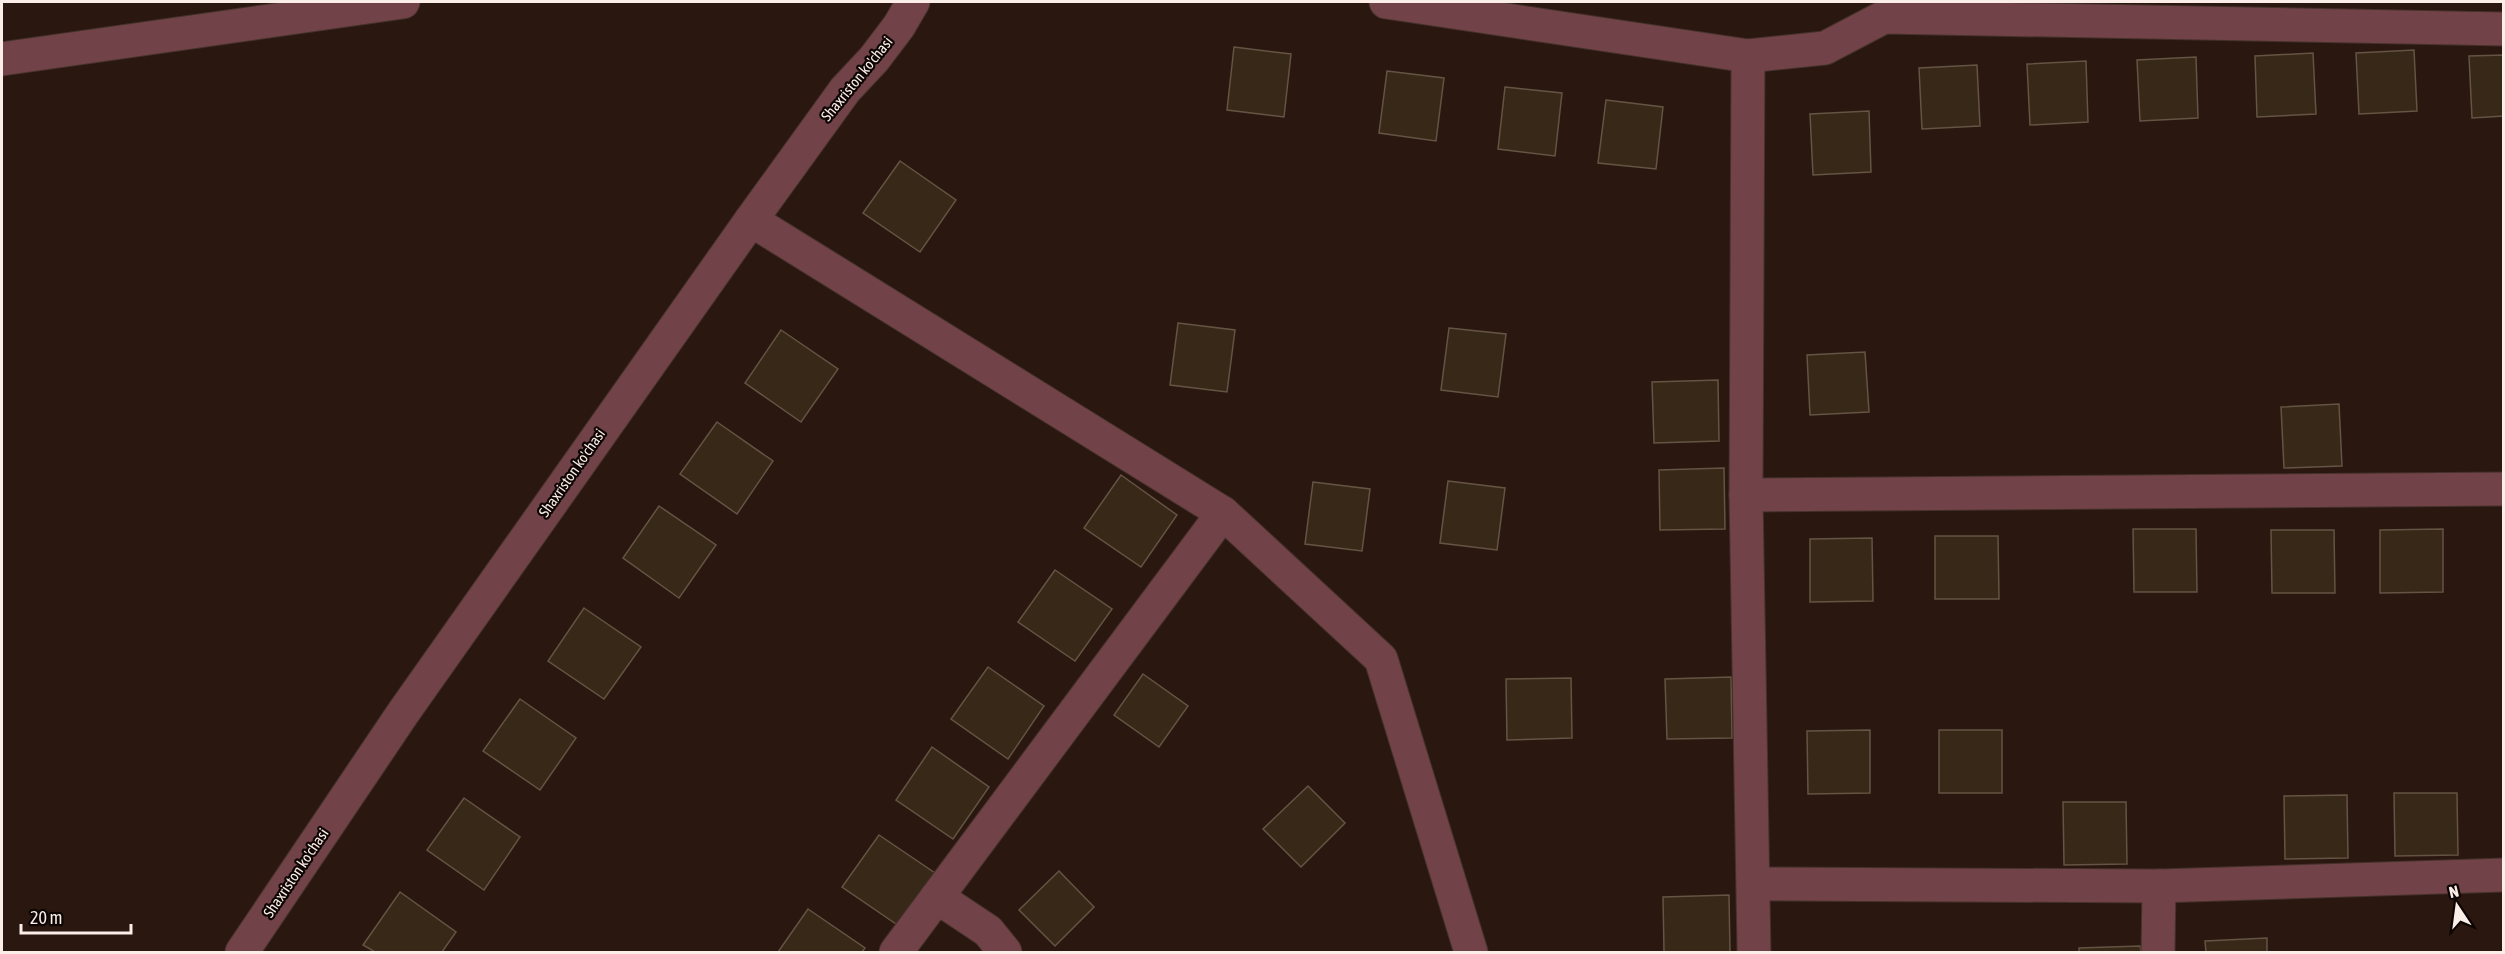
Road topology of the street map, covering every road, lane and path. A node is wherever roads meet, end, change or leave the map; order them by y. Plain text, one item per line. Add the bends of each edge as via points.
1 (403, 2) edge
2 (913, 2) edge
3 (1386, 2) edge
4 (1887, 9) edge
5 (2410, 14) edge
6 (2504, 29) edge
7 (1748, 56) junction
8 (2, 59) edge
9 (751, 220) junction
10 (2504, 489) edge
11 (1746, 495) junction
12 (1223, 513) junction
13 (2504, 875) edge
14 (1755, 884) junction
15 (2159, 886) junction
16 (937, 897) junction
17 (242, 952) edge
18 (896, 952) edge
19 (1005, 952) edge
20 (1471, 952) edge
21 (1754, 952) edge
22 (2157, 952) edge

1 - 8 street
2 - 9 street, Shaxriston ko'chasi via 899,26 845,90
3 - 7 street
4 - 5 street
4 - 7 street via 1825,48
5 - 6 street
7 - 11 street
9 - 12 street
9 - 17 street, Shaxriston ko'chasi via 403,713
10 - 11 street
11 - 14 street
12 - 16 street
12 - 20 street via 1381,659
13 - 15 street
14 - 15 street
14 - 21 street
15 - 22 street
16 - 18 street
16 - 19 street via 988,931

